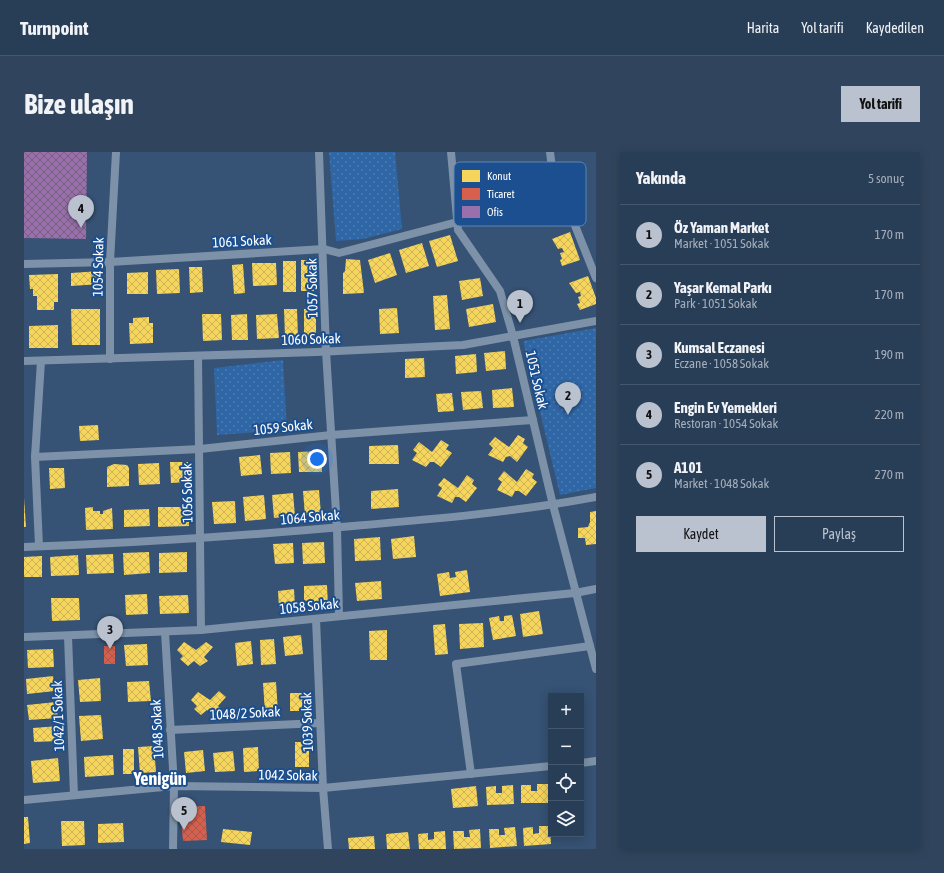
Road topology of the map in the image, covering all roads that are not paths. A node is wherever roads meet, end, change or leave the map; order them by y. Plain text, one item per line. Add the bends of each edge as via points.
1 (116, 152) edge
2 (319, 152) edge
3 (451, 152) edge
4 (550, 152) edge
5 (551, 162) edge
6 (454, 187) edge
7 (454, 223) edge
8 (458, 226) edge
9 (575, 226) edge
10 (324, 249) junction
11 (110, 262) junction
12 (24, 264) edge
13 (596, 278) edge
14 (596, 321) edge
15 (514, 336) junction
16 (326, 351) junction
17 (198, 356) junction
18 (110, 359) junction
19 (24, 361) edge
20 (41, 361) junction
21 (533, 420) junction
22 (331, 435) junction
23 (200, 449) junction
24 (35, 457) junction
25 (596, 497) edge
26 (553, 505) junction
27 (337, 528) junction
28 (200, 539) junction
29 (39, 546) junction
30 (24, 547) edge
31 (596, 589) edge
32 (575, 592) junction
33 (339, 616) junction
34 (316, 618) junction
35 (200, 630) junction
36 (165, 632) junction
37 (68, 636) junction
38 (24, 637) edge
39 (590, 646) junction
40 (596, 669) edge
41 (320, 723) junction
42 (170, 730) junction
43 (596, 761) edge
44 (584, 763) edge
45 (548, 766) edge
46 (471, 774) junction
47 (174, 786) junction
48 (323, 788) junction
49 (74, 795) junction
50 (24, 800) edge
51 (173, 849) edge
52 (328, 849) edge

1 - 11 street, 1054 Sokak
2 - 10 street, 1057 Sokak
3 - 6 street, 1051 Sokak
4 - 5 street
7 - 10 street, 1061 Sokak via 339,253
8 - 15 street, 1051 Sokak via 500,291
9 - 13 street
10 - 11 street, 1061 Sokak
10 - 16 street, 1057 Sokak
11 - 12 street, 1061 Sokak
11 - 18 street, 1054 Sokak
14 - 15 street, 1060 Sokak
15 - 16 street, 1060 Sokak via 463,345
15 - 21 street, 1051 Sokak
16 - 17 street, 1060 Sokak
16 - 22 street, 1057 Sokak
17 - 18 street, 1060 Sokak
17 - 23 street, 1056 Sokak
18 - 20 street, 1060 Sokak
19 - 20 street, 1060 Sokak
20 - 24 street
21 - 22 street, 1059 Sokak
21 - 26 street, 1051 Sokak
22 - 23 street, 1059 Sokak
22 - 27 street, 1057 Sokak
23 - 24 street, 1059 Sokak
23 - 28 street, 1056 Sokak
24 - 29 street
25 - 26 street, 1064 Sokak
26 - 27 street, 1064 Sokak
26 - 32 street, 1051 Sokak
27 - 28 street, 1064 Sokak
27 - 33 street, 1057 Sokak
28 - 29 street, 1064 Sokak
28 - 35 street, 1056 Sokak
29 - 30 street, 1064 Sokak
31 - 32 street, 1058 Sokak
32 - 33 street, 1058 Sokak
32 - 39 street, 1051 Sokak
33 - 34 street, 1058 Sokak
34 - 35 street, 1058 Sokak
34 - 41 street, 1039 Sokak
35 - 36 street, 1058 Sokak
36 - 37 street, 1058 Sokak
36 - 42 street, 1048 Sokak
37 - 38 street, 1058 Sokak
37 - 49 street, 1042/1 Sokak
39 - 40 street, 1051 Sokak
39 - 46 street via 456,664
41 - 42 street, 1048/2 Sokak
41 - 48 street, 1039 Sokak
42 - 47 street, 1048 Sokak
43 - 44 street
45 - 46 street, 1042 Sokak
46 - 48 street, 1042 Sokak
47 - 48 street, 1042 Sokak
47 - 49 street, 1042 Sokak
47 - 51 street, 1048 Sokak
48 - 52 street, 1039 Sokak
49 - 50 street, 1042 Sokak

